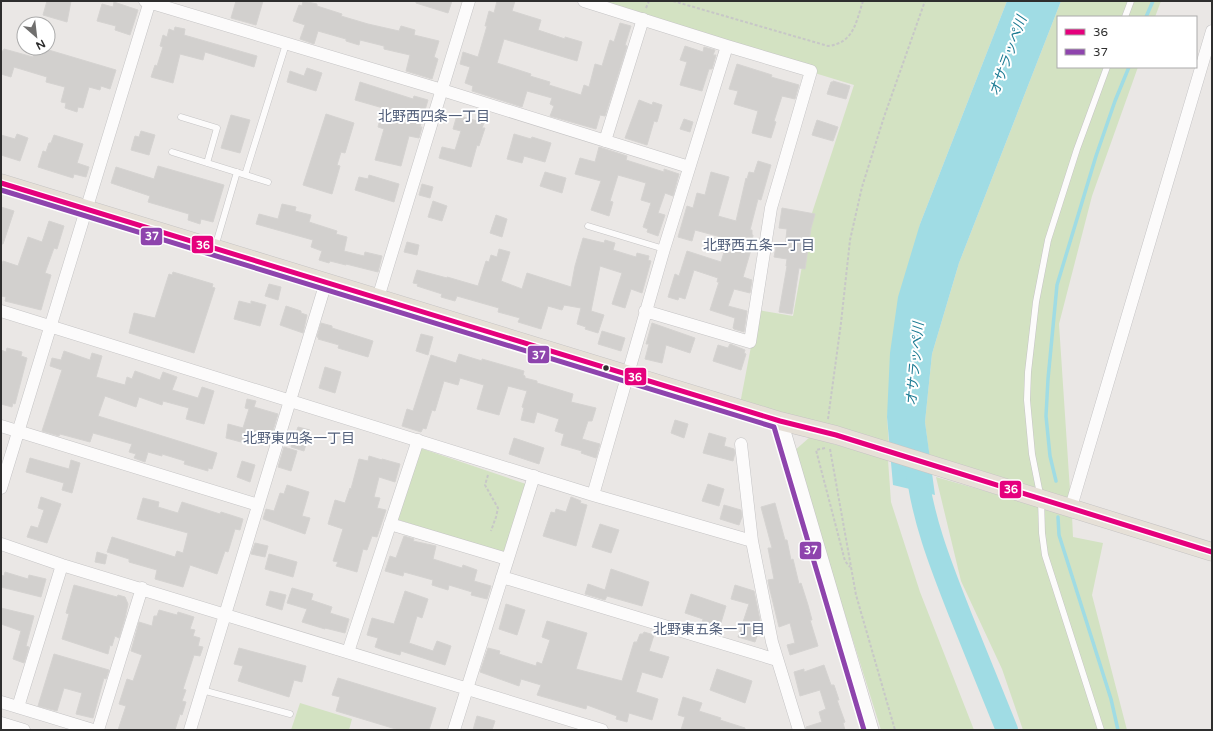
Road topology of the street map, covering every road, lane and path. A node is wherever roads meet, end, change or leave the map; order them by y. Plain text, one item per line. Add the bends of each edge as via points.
1 (148, 1) edge
2 (469, 1) edge
3 (584, 1) edge
4 (673, 1) edge
5 (863, 1) edge
6 (925, 1) edge
7 (1131, 1) edge
8 (1125, 16) edge
9 (643, 19) junction
10 (1212, 30) edge
11 (286, 44) junction
12 (727, 46) junction
13 (1107, 68) edge
14 (442, 90) junction
15 (181, 117) dead end
16 (605, 141) junction
17 (172, 152) dead end
18 (206, 163) junction
19 (689, 167) junction
20 (237, 172) junction
21 (245, 175) junction
22 (268, 182) dead end
23 (1, 183) edge
24 (86, 209) junction
25 (588, 226) dead end
26 (215, 248) junction
27 (664, 249) junction
28 (326, 282) junction
29 (378, 298) junction
30 (1, 311) edge
31 (645, 311) junction
32 (50, 326) junction
33 (627, 374) junction
34 (290, 401) junction
35 (780, 421) junction
36 (1, 426) edge
37 (19, 432) junction
38 (831, 434) junction
39 (418, 440) junction
40 (741, 444) dead end
41 (492, 463) junction
42 (534, 476) junction
43 (1, 488) edge
44 (593, 495) junction
45 (1035, 497) junction
46 (258, 505) junction
47 (1071, 508) junction
48 (390, 524) junction
49 (491, 531) dead end
50 (752, 541) junction
51 (1, 544) edge
52 (1212, 552) edge
53 (507, 559) junction
54 (62, 565) junction
55 (851, 568) junction
56 (502, 577) junction
57 (142, 588) junction
58 (225, 614) junction
59 (348, 652) junction
60 (777, 660) junction
61 (466, 689) junction
62 (202, 690) junction
63 (1, 702) edge
64 (18, 707) junction
65 (290, 714) dead end
66 (1, 723) edge
67 (24, 730) edge
68 (93, 730) edge
69 (98, 730) edge
70 (190, 730) edge
71 (454, 730) edge
72 (602, 730) edge
73 (799, 730) edge
74 (870, 730) edge
75 (894, 730) edge
76 (1100, 730) edge

1 - 11 street
1 - 24 street
2 - 14 street
3 - 9 street
4 - 5 path via 828,46 836,46 852,34
6 - 38 path via 862,187 850,240
7 - 8 lane
9 - 12 street
9 - 16 street
10 - 47 street
11 - 14 street
11 - 21 lane
12 - 19 street
12 - 31 street via 812,71 771,208 750,342
13 - 45 lane via 1048,240 1036,302 1027,400
14 - 16 street
14 - 29 street
15 - 18 lane via 217,128
16 - 19 street
17 - 18 lane
18 - 20 lane
19 - 27 street
20 - 21 lane
20 - 26 lane
21 - 22 lane
23 - 24 main road
24 - 26 main road
24 - 32 street
25 - 27 lane
26 - 28 main road
27 - 31 street
28 - 29 main road
28 - 34 street
29 - 33 main road
30 - 32 street
31 - 33 street
32 - 34 street
32 - 37 street
33 - 35 main road
33 - 44 street
34 - 39 street
34 - 46 street
35 - 38 main road
35 - 74 street
36 - 37 street
37 - 43 street
37 - 46 street
38 - 45 main road
38 - 55 path
38 - 55 path via 816,450 845,561
39 - 41 street
39 - 48 street
40 - 50 street
41 - 42 street
41 - 49 path via 485,485 498,508
42 - 44 street
42 - 53 street
44 - 50 street
45 - 47 main road
45 - 76 lane via 1045,555
46 - 58 street
47 - 52 main road
48 - 53 street
48 - 59 street
50 - 60 street
51 - 54 street
53 - 56 street
54 - 57 street
54 - 64 street
55 - 75 path via 856,595
56 - 60 street
56 - 61 street
57 - 58 street
57 - 69 street
58 - 59 street
58 - 62 street
59 - 61 street
60 - 73 street
61 - 71 street
61 - 72 street
62 - 65 lane
62 - 70 street
63 - 64 street
64 - 68 street
66 - 67 street

